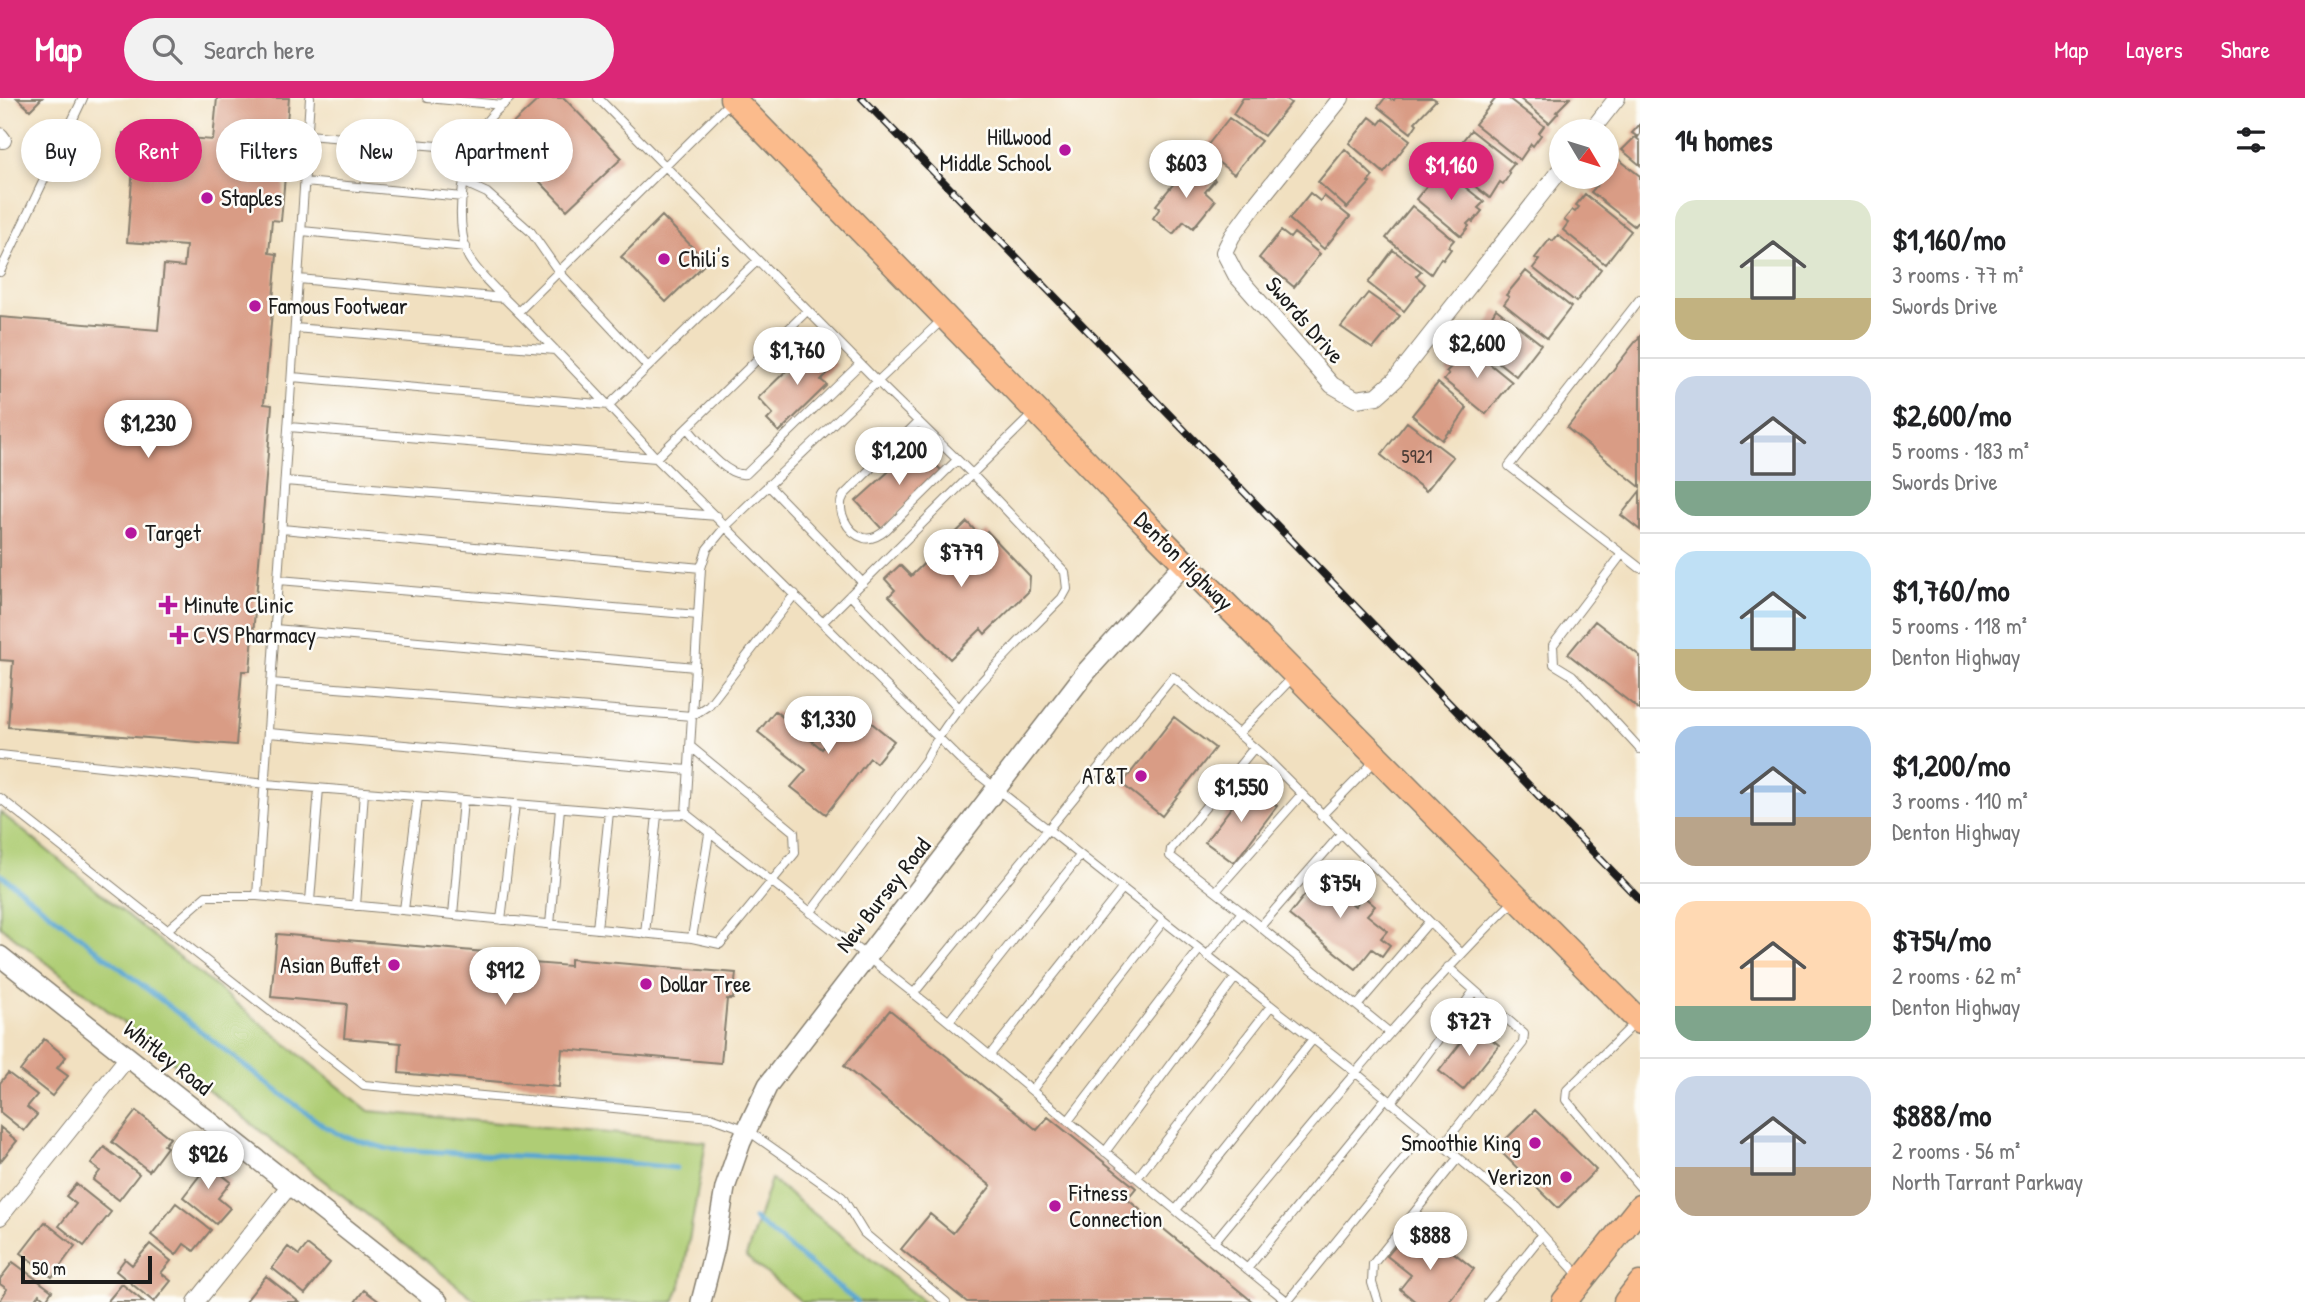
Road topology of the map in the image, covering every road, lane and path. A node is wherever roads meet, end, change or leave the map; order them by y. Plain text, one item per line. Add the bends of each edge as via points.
1 (83, 98) edge
2 (310, 98) edge
3 (427, 98) edge
4 (510, 98) edge
5 (598, 98) edge
6 (1341, 98) edge
7 (1617, 98) edge
8 (732, 99) edge
9 (503, 105) junction
10 (309, 119) edge
11 (489, 119) edge
12 (1600, 119) edge
13 (322, 136) edge
14 (431, 145) edge
15 (666, 167) junction
16 (305, 182) joint
17 (465, 183) joint
18 (1549, 184) edge
19 (463, 197) junction
20 (302, 231) junction
21 (466, 247) junction
22 (758, 260) junction
23 (559, 271) junction
24 (0, 272) edge
25 (299, 279) junction
26 (504, 298) junction
27 (1640, 299) edge
28 (807, 311) junction
29 (518, 312) junction
30 (945, 317) junction
31 (295, 328) junction
32 (555, 350) junction
33 (860, 364) junction
34 (648, 367) junction
35 (292, 377) junction
36 (877, 382) junction
37 (609, 405) junction
38 (1036, 411) junction
39 (918, 422) junction
40 (289, 428) junction
41 (687, 428) junction
42 (656, 458) junction
43 (957, 460) junction
44 (972, 474) junction
45 (285, 481) junction
46 (768, 485) junction
47 (717, 516) junction
48 (726, 526) junction
49 (282, 529) junction
50 (1622, 554) junction
51 (1186, 562) junction
52 (701, 568) junction
53 (1640, 568) edge
54 (279, 580) junction
55 (863, 583) junction
56 (795, 594) junction
57 (850, 595) junction
58 (698, 615) junction
59 (823, 622) junction
60 (275, 629) junction
61 (695, 667) junction
62 (1295, 675) junction
63 (272, 683) junction
64 (960, 709) junction
65 (692, 716) junction
66 (269, 733) junction
67 (1238, 734) junction
68 (937, 737) junction
69 (690, 746) junction
70 (1254, 748) junction
71 (1640, 748) edge
72 (0, 755) edge
73 (1378, 758) junction
74 (688, 770) junction
75 (265, 784) junction
76 (319, 788) junction
77 (996, 789) junction
78 (364, 792) junction
79 (1301, 795) junction
80 (418, 796) junction
81 (0, 799) edge
82 (463, 800) junction
83 (515, 804) junction
84 (561, 808) junction
85 (609, 811) junction
86 (686, 814) junction
87 (657, 815) junction
88 (1321, 816) junction
89 (1046, 829) junction
90 (709, 834) junction
91 (1340, 835) junction
92 (1080, 856) junction
93 (772, 883) junction
94 (1122, 889) junction
95 (1216, 891) junction
96 (257, 896) junction
97 (1517, 898) junction
98 (310, 901) junction
99 (356, 906) junction
100 (404, 910) junction
101 (1242, 912) junction
102 (810, 913) junction
103 (453, 915) junction
104 (501, 920) junction
105 (1163, 922) junction
106 (1429, 922) junction
107 (550, 925) junction
108 (1260, 927) junction
109 (597, 929) junction
110 (167, 930) junction
111 (645, 934) junction
112 (692, 938) junction
113 (1199, 950) junction
114 (1461, 953) junction
115 (0, 956) edge
116 (867, 956) junction
117 (1207, 956) junction
118 (1448, 967) junction
119 (1235, 978) junction
120 (1474, 991) junction
121 (914, 993) junction
122 (1271, 1006) junction
123 (1357, 1006) junction
124 (949, 1021) junction
125 (1639, 1021) edge
126 (1389, 1032) junction
127 (1313, 1039) junction
128 (990, 1055) junction
129 (128, 1057) junction
130 (1355, 1072) junction
131 (1032, 1090) junction
132 (1389, 1100) junction
133 (1068, 1121) junction
134 (747, 1130) junction
135 (1426, 1131) junction
136 (1443, 1145) junction
137 (1105, 1152) junction
138 (1458, 1158) junction
139 (1137, 1178) junction
140 (290, 1185) junction
141 (1640, 1187) edge
142 (1640, 1207) edge
143 (1176, 1210) junction
144 (0, 1217) edge
145 (1542, 1235) junction
146 (1214, 1242) junction
147 (1247, 1269) junction
148 (1582, 1279) junction
149 (1640, 1284) edge
150 (196, 1302) edge
151 (438, 1302) edge
152 (701, 1302) edge
153 (946, 1302) edge
154 (1288, 1302) edge
155 (1378, 1302) edge
156 (1488, 1302) edge
157 (1564, 1302) edge
158 (1626, 1302) edge

1 - 24 lane
2 - 10 lane
3 - 9 lane
4 - 9 lane
5 - 15 lane
6 - 18 street, Swords Drive via 1252,209 1224,252 1236,275 1332,385 1356,399 1377,396 1395,380
7 - 12 street
8 - 15 lane
8 - 30 main road, Denton Highway
9 - 11 lane
13 - 14 lane
15 - 22 lane
15 - 23 lane
16 - 19 lane
16 - 20 lane
17 - 19 lane
17 - 23 lane via 506,208 531,232
19 - 21 lane via 460,222
20 - 21 lane
20 - 25 lane
21 - 26 lane via 468,257
22 - 28 lane
22 - 34 lane
23 - 29 lane
23 - 34 lane
25 - 26 lane
25 - 31 lane
26 - 29 lane
27 - 50 lane via 1509,466
28 - 33 lane
28 - 41 lane
29 - 32 lane
30 - 36 lane
30 - 38 main road, Denton Highway
31 - 32 lane
31 - 35 lane
32 - 37 lane
33 - 36 lane
33 - 41 lane via 746,474 727,470
34 - 37 lane
35 - 37 lane
35 - 40 lane
36 - 39 lane
36 - 46 lane
37 - 42 lane
38 - 44 lane
38 - 51 main road, Denton Highway
39 - 43 lane
39 - 43 lane via 840,502 839,510 856,533 863,538 886,530
40 - 42 lane
40 - 45 lane
41 - 42 lane
42 - 47 lane
43 - 44 lane
44 - 55 lane
44 - 64 lane via 1065,572 1068,581 1062,598
45 - 47 lane
45 - 49 lane
46 - 48 lane
46 - 55 lane
47 - 48 lane
48 - 52 lane via 707,549
48 - 56 lane
49 - 52 lane
49 - 54 lane
50 - 53 lane
50 - 71 lane via 1553,645 1555,664 1572,675
51 - 62 main road, Denton Highway
51 - 77 street, New Bursey Road via 1087,671
52 - 58 lane
54 - 58 lane
54 - 60 lane
55 - 57 lane
56 - 59 lane
56 - 65 lane via 709,705
57 - 59 lane
57 - 64 lane
58 - 61 lane
59 - 68 lane
60 - 61 lane
60 - 63 lane
61 - 65 lane
62 - 67 lane
62 - 73 main road, Denton Highway
63 - 65 lane
63 - 66 lane
64 - 68 lane
65 - 69 lane
66 - 74 lane
66 - 75 lane
67 - 70 lane
67 - 89 lane via 1173,677
68 - 77 lane
68 - 102 lane via 925,761
69 - 74 lane
69 - 93 lane via 794,832 795,853
70 - 79 lane
70 - 95 lane via 1171,849 1170,856
72 - 75 lane
73 - 88 lane
73 - 97 main road, Denton Highway
74 - 86 lane
75 - 76 lane
75 - 96 lane
76 - 78 lane
76 - 98 lane
77 - 89 lane
77 - 116 street, New Bursey Road
78 - 80 lane
78 - 99 lane
79 - 88 lane
79 - 95 lane
80 - 82 lane
80 - 100 lane
81 - 110 lane
82 - 83 lane
82 - 103 lane
83 - 84 lane
83 - 104 lane
84 - 85 lane
84 - 107 lane
85 - 87 lane
85 - 109 lane
86 - 87 lane
86 - 90 lane
87 - 111 lane
88 - 91 lane
89 - 92 lane
89 - 121 lane
90 - 93 lane
90 - 112 lane
91 - 106 lane
91 - 108 lane
92 - 94 lane
92 - 124 lane
93 - 102 lane
93 - 112 lane via 720,944
94 - 105 lane
94 - 128 lane
95 - 101 lane
96 - 98 lane
96 - 110 lane via 206,896
97 - 114 lane
97 - 125 main road, Denton Highway
98 - 99 lane
99 - 100 lane
100 - 103 lane
101 - 108 lane
101 - 117 lane
102 - 116 lane
103 - 104 lane
104 - 107 lane
105 - 113 lane
105 - 131 lane
106 - 114 lane
106 - 123 lane
107 - 109 lane
108 - 123 lane
109 - 111 lane
110 - 134 lane via 364,1085 711,1117
111 - 112 lane
113 - 117 lane
113 - 133 lane
114 - 118 lane
115 - 129 street, Whitley Road
116 - 121 lane
116 - 134 street, New Bursey Road via 779,1069
117 - 119 lane
118 - 120 lane
118 - 126 lane
119 - 122 lane
119 - 137 lane
120 - 132 lane
120 - 136 lane via 1524,1034 1523,1043
121 - 124 lane
122 - 127 lane
122 - 139 lane
123 - 126 lane
124 - 128 lane
125 - 141 lane via 1567,1090 1566,1100
126 - 130 lane
127 - 130 lane
127 - 143 lane
128 - 131 lane
129 - 140 street, Whitley Road
129 - 144 street
130 - 132 lane
130 - 146 lane
131 - 133 lane
132 - 135 lane
132 - 147 lane
133 - 137 lane
134 - 152 street, New Bursey Road via 725,1188
134 - 153 lane via 842,1197 864,1233
135 - 136 lane
135 - 154 lane
136 - 138 lane
137 - 139 lane
138 - 145 lane via 1517,1207
138 - 155 lane via 1373,1264
139 - 143 lane
140 - 150 street
140 - 151 street, Whitley Road
142 - 148 main road
143 - 146 lane
145 - 148 lane
145 - 156 lane
146 - 147 lane
147 - 154 lane
148 - 157 main road
149 - 158 main road

